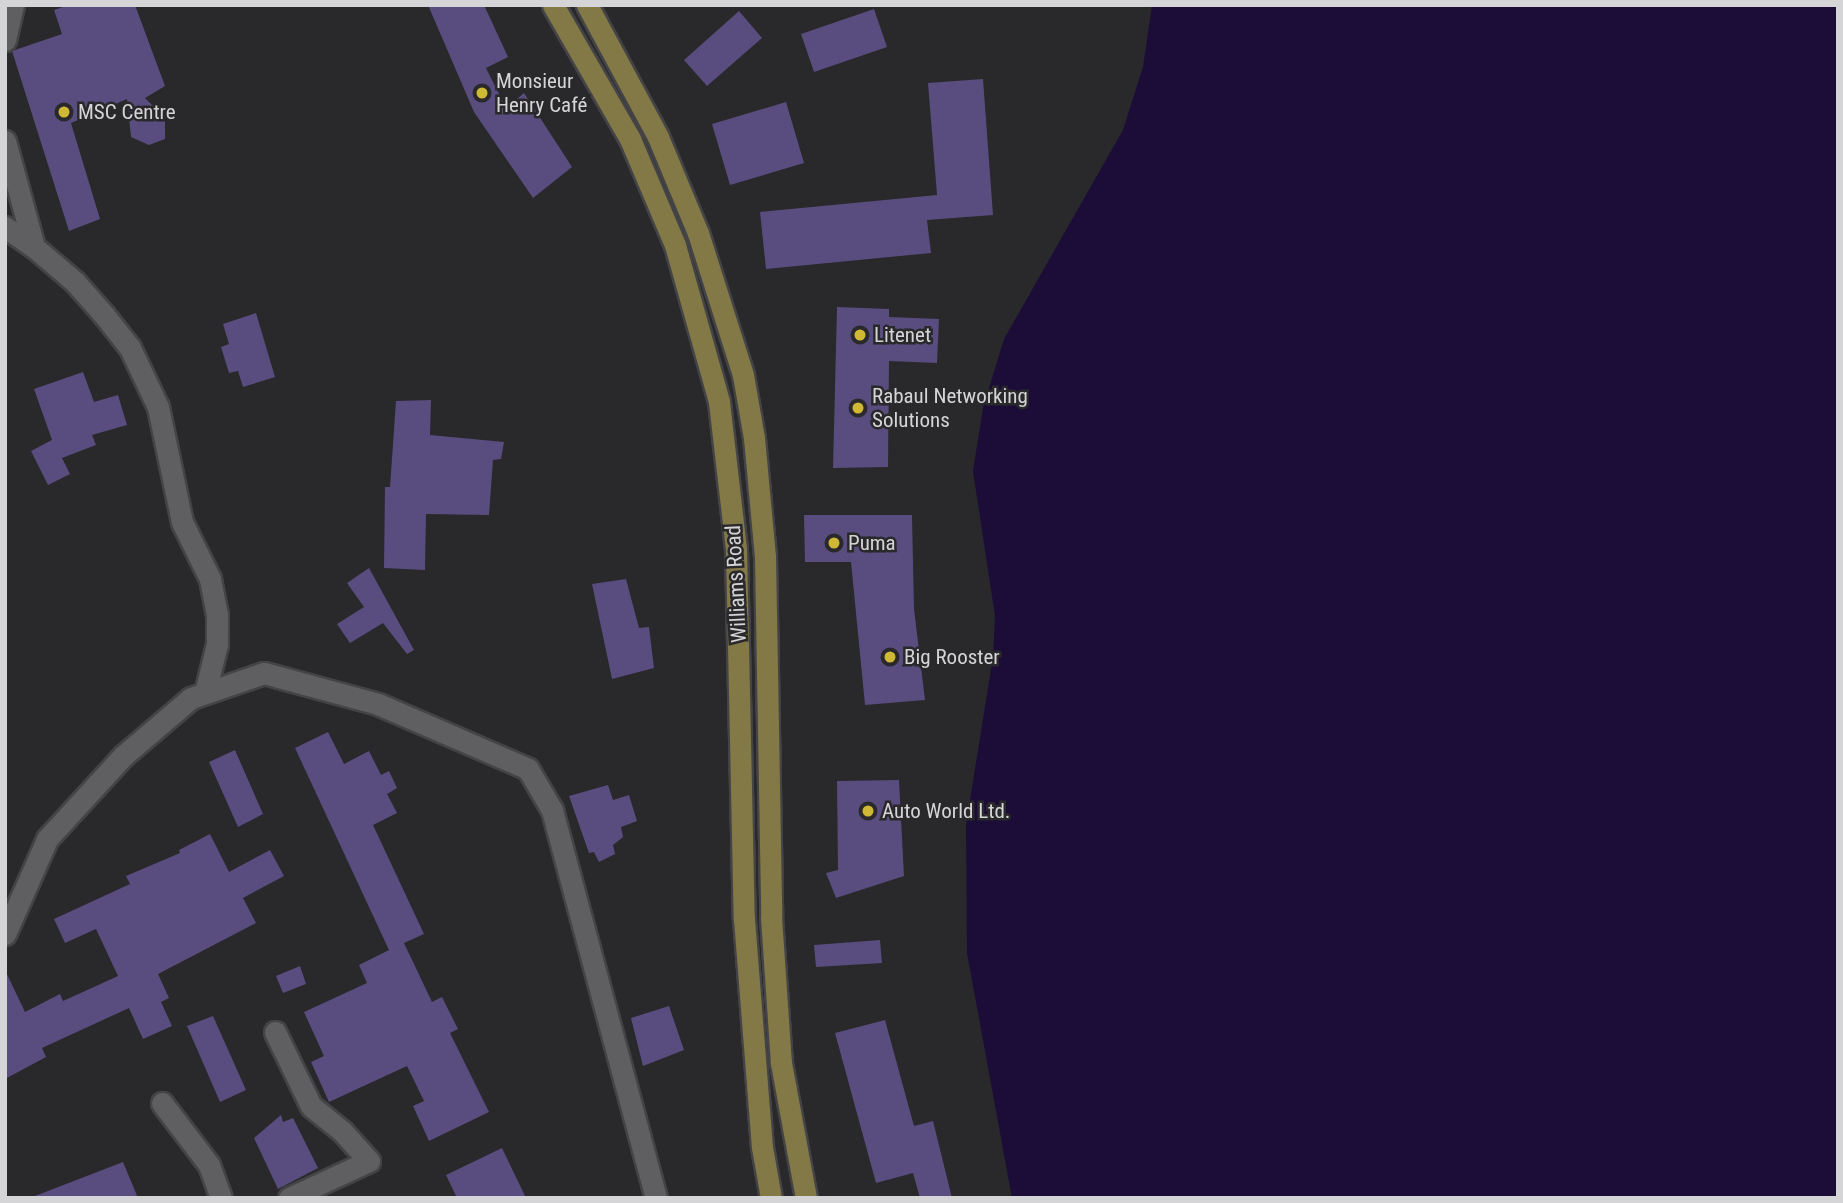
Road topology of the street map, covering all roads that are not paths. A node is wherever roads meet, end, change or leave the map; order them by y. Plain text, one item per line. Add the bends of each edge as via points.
1 (13, 5) edge
2 (553, 5) edge
3 (587, 5) edge
4 (5, 40) edge
5 (5, 141) edge
6 (5, 227) edge
7 (34, 247) junction
8 (205, 693) junction
9 (5, 934) edge
10 (275, 1032) dead end
11 (162, 1103) dead end
12 (221, 1198) edge
13 (289, 1198) edge
14 (656, 1198) edge
15 (771, 1198) edge
16 (806, 1198) edge

1 - 4 street
2 - 15 main road, Williams Road via 630,139 670,233 719,402 736,549 744,919 762,1147
3 - 16 main road, Williams Road via 658,137 698,233 743,375 765,556 771,917 781,1063
5 - 7 street
6 - 7 street
7 - 8 street via 75,282 130,348 158,407 182,522 209,579 217,614 217,644
8 - 9 street via 191,698 123,756 47,839
8 - 14 street via 264,673 378,704 528,769 552,810
10 - 13 street via 311,1106 369,1161
11 - 12 street via 209,1165

